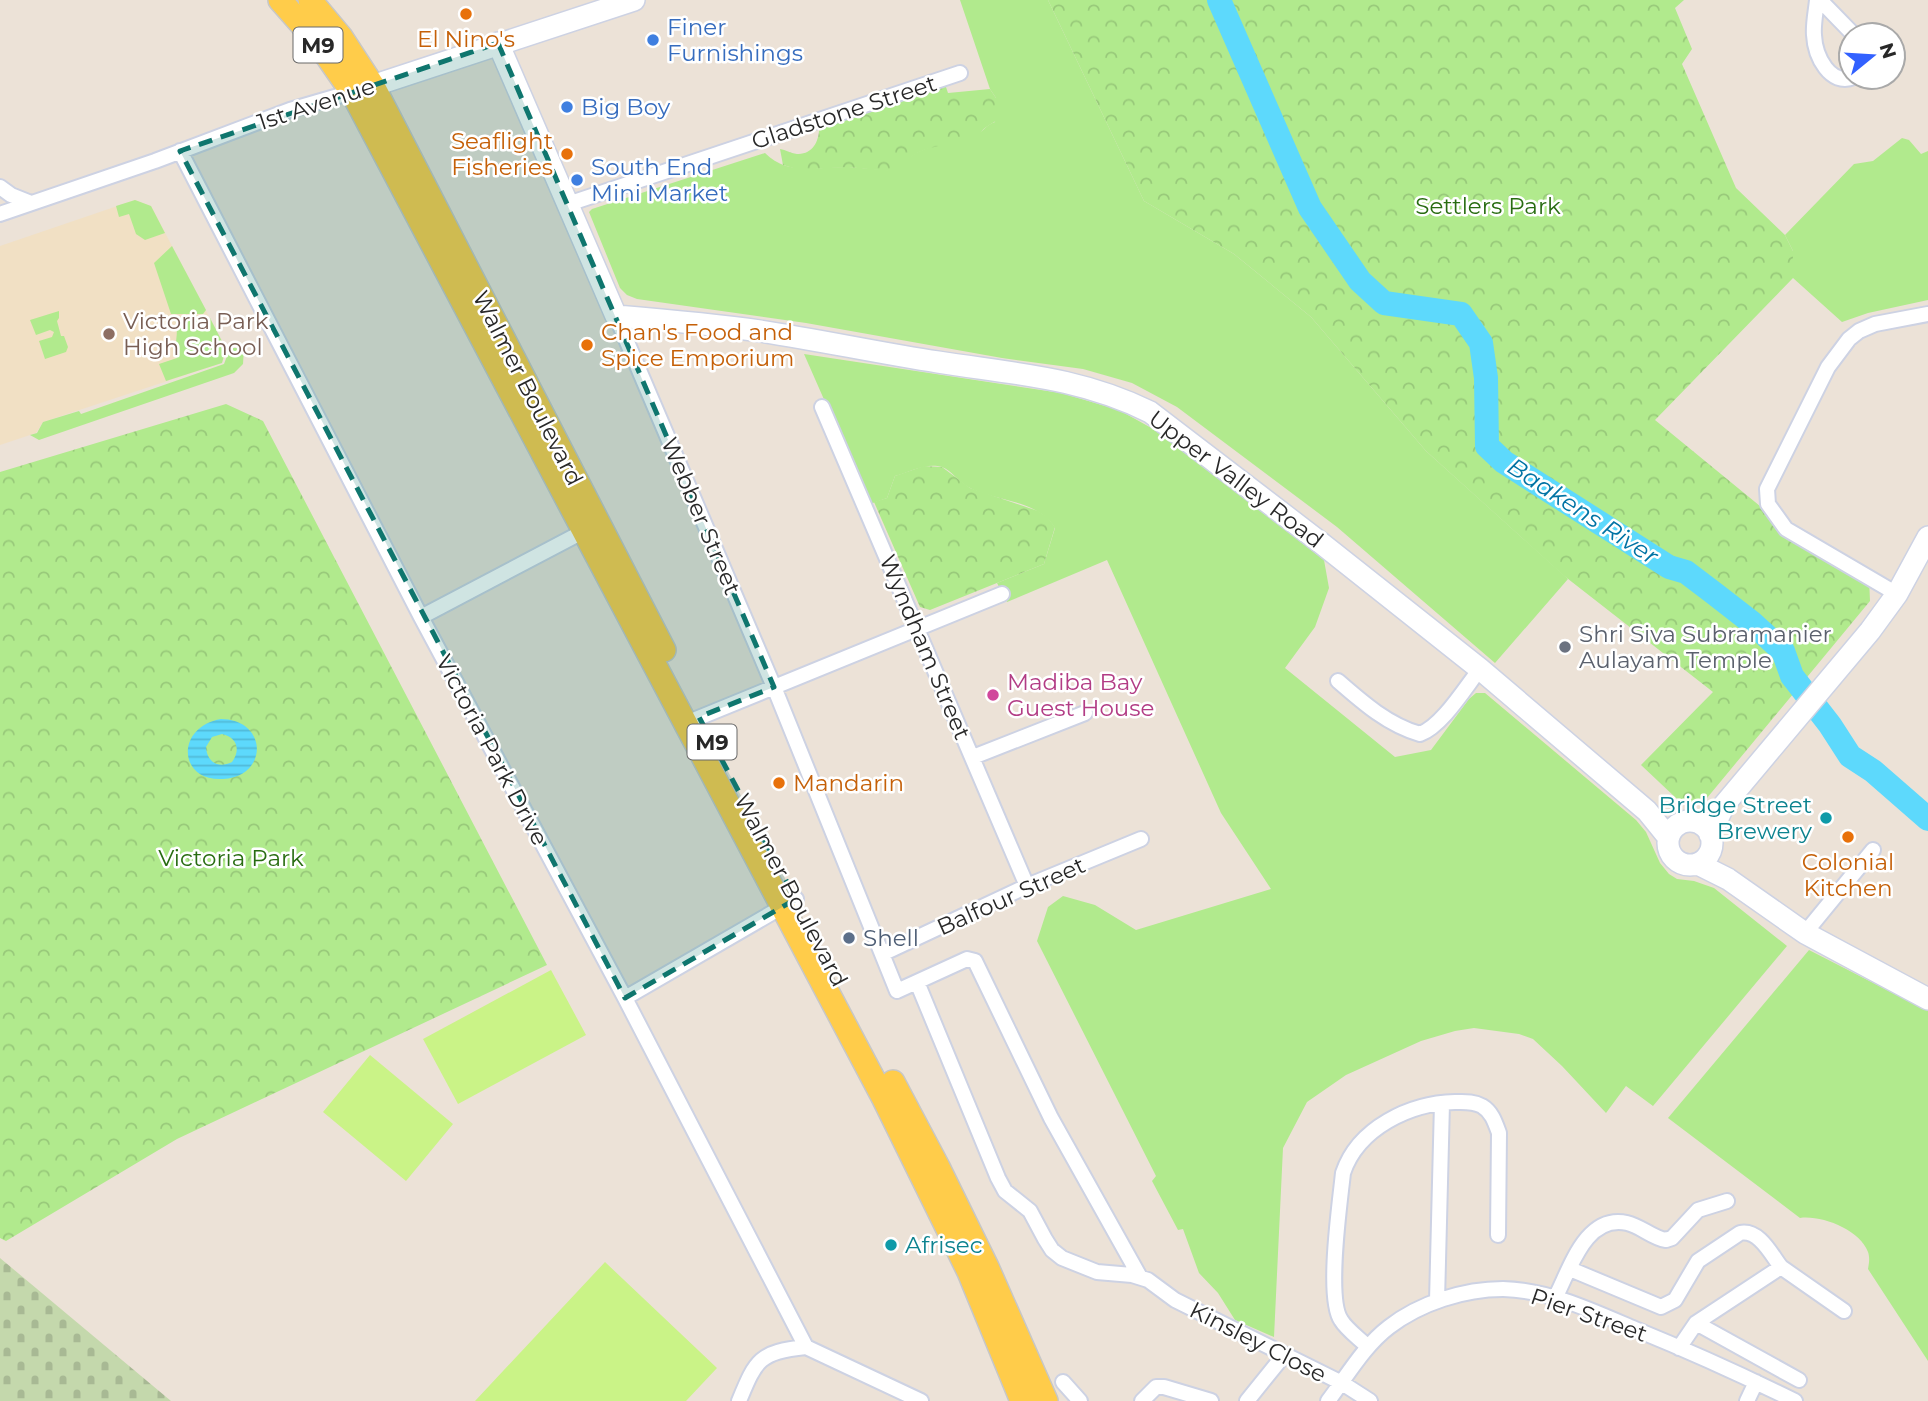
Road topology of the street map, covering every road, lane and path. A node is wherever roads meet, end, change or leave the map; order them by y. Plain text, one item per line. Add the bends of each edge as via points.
1 (281, 0) edge
2 (310, 0) edge
3 (634, 0) edge
4 (1819, 0) edge
5 (1840, 21) edge
6 (498, 43) junction
7 (960, 73) dead end
8 (1837, 78) edge
9 (362, 89) junction
10 (180, 151) junction
11 (0, 187) edge
12 (31, 203) junction
13 (568, 204) junction
14 (0, 214) edge
15 (1928, 314) edge
16 (617, 316) junction
17 (822, 407) dead end
18 (591, 528) junction
19 (1928, 537) edge
20 (1002, 594) dead end
21 (1897, 594) junction
22 (421, 617) junction
23 (918, 629) junction
24 (1480, 670) junction
25 (1338, 681) dead end
26 (774, 687) junction
27 (1085, 713) dead end
28 (693, 720) junction
29 (973, 757) junction
30 (1141, 839) dead end
31 (1693, 839) junction
32 (1873, 850) dead end
33 (1027, 886) junction
34 (789, 903) junction
35 (1805, 933) junction
36 (882, 954) junction
37 (917, 982) junction
38 (625, 998) junction
39 (1928, 999) edge
40 (1442, 1103) junction
41 (1727, 1201) dead end
42 (1498, 1236) dead end
43 (1782, 1267) junction
44 (1570, 1269) junction
45 (1140, 1277) junction
46 (1555, 1298) junction
47 (1437, 1301) junction
48 (1844, 1311) dead end
49 (1696, 1323) junction
50 (806, 1347) junction
51 (1368, 1347) junction
52 (1679, 1348) junction
53 (1284, 1356) junction
54 (1799, 1380) dead end
55 (1063, 1382) dead end
56 (1756, 1382) junction
57 (1342, 1383) junction
58 (1769, 1396) edge
59 (738, 1401) edge
60 (921, 1401) edge
61 (1022, 1401) edge
62 (1046, 1401) edge
63 (1080, 1401) edge
64 (1142, 1401) edge
65 (1211, 1401) edge
66 (1248, 1401) edge
67 (1328, 1401) edge
68 (1370, 1401) edge
69 (1747, 1401) edge
70 (1795, 1401) edge

1 - 9 main road, M9
2 - 9 main road, M9 via 341,37
3 - 6 street, 1st Avenue
4 - 5 street
4 - 8 street via 1814,36 1820,60
6 - 9 street, 1st Avenue
6 - 13 street, Webber Street
7 - 13 street, Gladstone Street
9 - 10 street, 1st Avenue
9 - 18 main road, Walmer Boulevard / M9
10 - 12 street, 1st Avenue
10 - 22 street, Victoria Park Drive
11 - 12 street
12 - 14 street, 1st Avenue
13 - 16 street, Webber Street
15 - 21 street via 1875,324 1842,347 1768,484 1768,504 1793,534
16 - 24 street, Upper Valley Road via 760,331 1039,376 1124,399 1174,428
16 - 26 street, Webber Street
17 - 23 street, Wyndham Street
18 - 22 street
18 - 28 main road, Walmer Boulevard / M9
19 - 21 street
20 - 23 street
21 - 31 street
22 - 38 street, Victoria Park Drive
23 - 26 street
23 - 29 street, Wyndham Street
24 - 25 street via 1442,717 1420,734 1376,712
24 - 31 street, Upper Valley Road via 1647,811
26 - 28 street
26 - 36 street, Webber Street
27 - 29 street
28 - 34 main road, Walmer Boulevard / M9
29 - 33 street, Wyndham Street
30 - 33 street, Balfour Street
31 - 35 street, Upper Valley Road via 1728,879
32 - 35 street
33 - 36 street, Balfour Street
34 - 38 street
34 - 61 main road, Walmer Boulevard / M9 via 969,1272
34 - 62 main road, Walmer Boulevard / M9 via 938,1167
35 - 39 street, Upper Valley Road
36 - 37 street, Webber Street via 897,991
37 - 45 street via 1005,1191 1030,1211 1052,1250 1062,1258 1097,1272
37 - 45 street via 967,959 975,961 1051,1118
38 - 50 street, Victoria Park Drive
40 - 42 street via 1471,1102 1495,1120 1500,1145
40 - 47 street
40 - 51 street via 1415,1108 1386,1122 1356,1148 1343,1173 1334,1265 1336,1309 1340,1320
41 - 44 street via 1698,1210 1668,1240 1630,1223 1592,1231
43 - 44 street via 1755,1235 1740,1233 1698,1261 1675,1300 1661,1307
43 - 48 street
43 - 49 street
44 - 46 street
45 - 53 street, Kinsley Close
46 - 47 street, Pier Street via 1505,1289
46 - 52 street, Pier Street
47 - 51 street, Pier Street via 1389,1327
49 - 52 street
49 - 54 street
50 - 59 street via 774,1353 757,1363
50 - 60 street
51 - 57 street, Pier Street
52 - 56 street, Pier Street
53 - 57 street, Kinsley Close
53 - 66 street
55 - 63 street
56 - 58 street, Pier Street
56 - 69 street
57 - 67 street, Pier Street
57 - 68 street, Kinsley Close
58 - 70 street, Pier Street
64 - 65 street via 1156,1387 1164,1387

